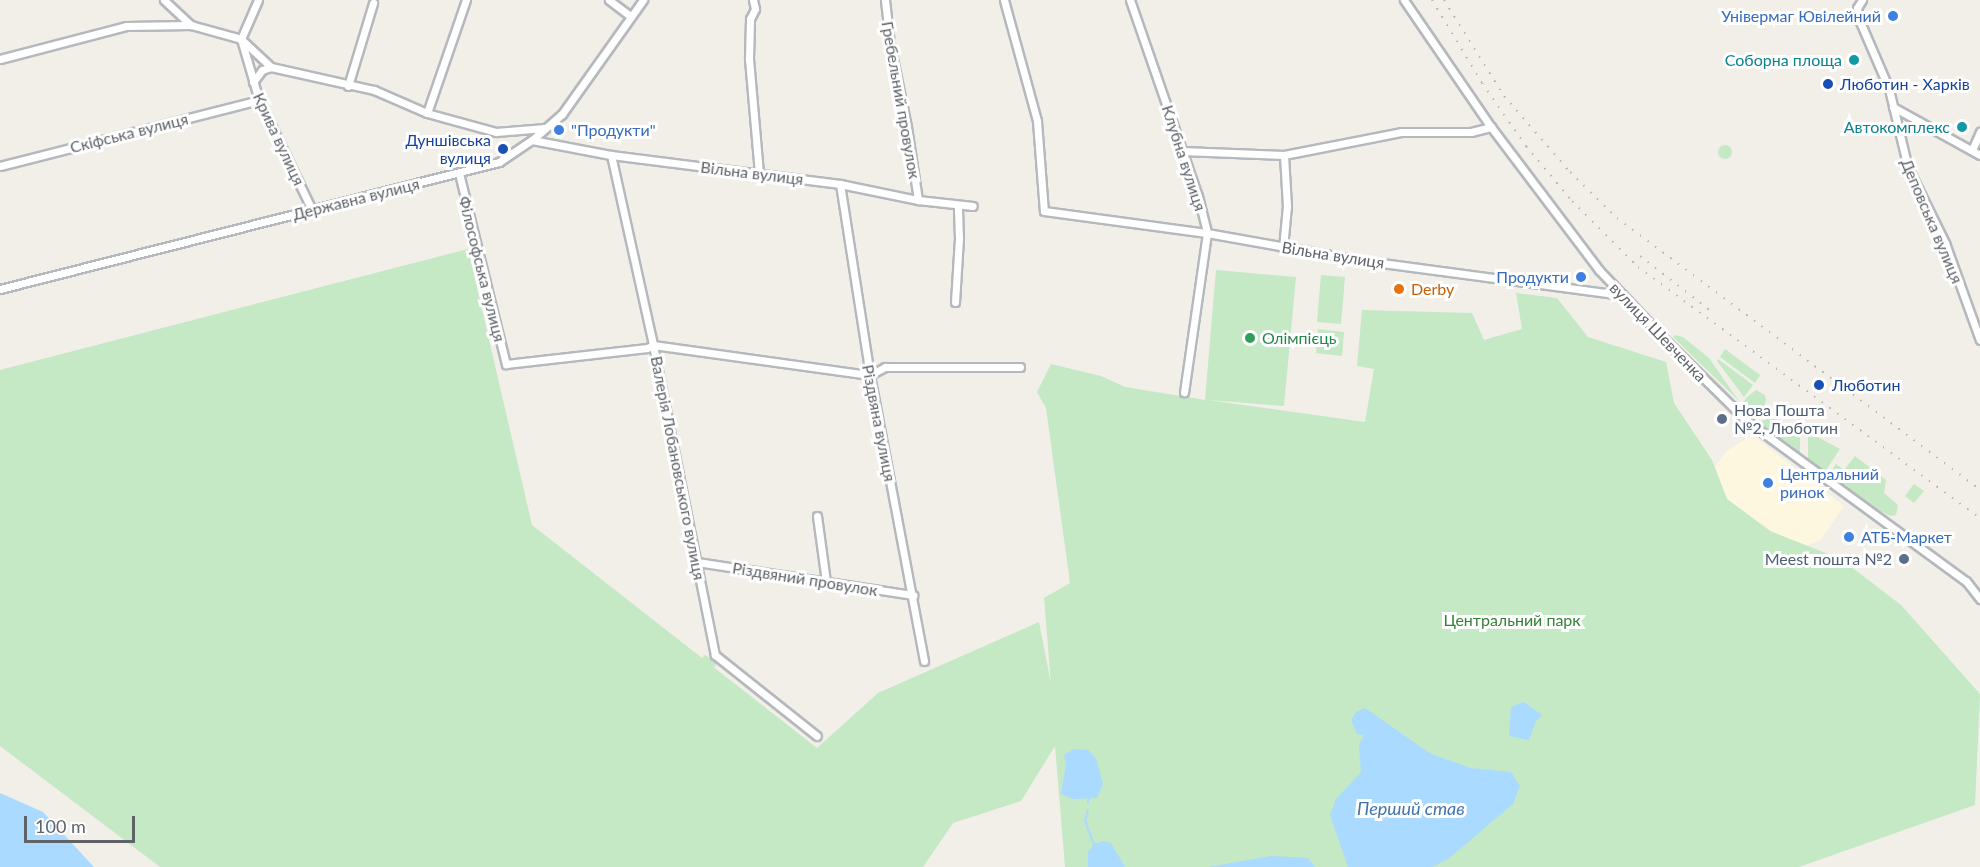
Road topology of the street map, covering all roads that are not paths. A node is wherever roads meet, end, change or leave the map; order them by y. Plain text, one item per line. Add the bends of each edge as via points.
1 (164, 0) edge
2 (258, 0) edge
3 (466, 0) edge
4 (609, 0) edge
5 (643, 0) edge
6 (753, 0) edge
7 (885, 0) edge
8 (1004, 0) edge
9 (1130, 0) edge
10 (1404, 0) edge
11 (1862, 0) edge
12 (373, 3) dead end
13 (630, 15) junction
14 (191, 26) junction
15 (241, 39) junction
16 (0, 59) edge
17 (271, 67) junction
18 (253, 82) junction
19 (348, 86) junction
20 (259, 100) junction
21 (1893, 107) junction
22 (427, 113) junction
23 (1491, 127) junction
24 (544, 128) junction
25 (1980, 132) edge
26 (532, 140) junction
27 (1972, 150) junction
28 (1182, 151) junction
29 (611, 155) junction
30 (1284, 155) junction
31 (1980, 155) edge
32 (0, 166) edge
33 (459, 173) junction
34 (759, 174) junction
35 (840, 184) junction
36 (918, 200) junction
37 (957, 205) junction
38 (973, 206) dead end
39 (312, 210) junction
40 (1206, 233) junction
41 (1283, 248) junction
42 (0, 289) edge
43 (1623, 295) junction
44 (955, 302) dead end
45 (1980, 340) edge
46 (653, 345) junction
47 (1020, 367) dead end
48 (870, 375) junction
49 (1184, 392) dead end
50 (817, 516) dead end
51 (697, 562) junction
52 (1966, 581) junction
53 (826, 582) junction
54 (1980, 591) edge
55 (913, 595) junction
56 (1980, 599) edge
57 (924, 661) dead end
58 (817, 736) dead end

1 - 14 street
2 - 15 street
3 - 22 street
4 - 13 street
5 - 13 street, Державна вулиця
6 - 34 street via 749,59
7 - 36 street, Гребельний провулок
8 - 40 street, Вільна вулиця via 1037,122 1044,211
9 - 28 street, Клубна вулиця
10 - 23 street, вулиця Шевченка
11 - 21 street, Деповська вулиця via 1858,17
12 - 19 street
13 - 24 street, Державна вулиця via 562,114
14 - 15 street
14 - 16 street via 126,26
15 - 17 street
15 - 18 street, Крива вулиця
17 - 18 street via 262,70
17 - 19 street
18 - 20 street, Крива вулиця
19 - 22 street via 374,90
20 - 32 street, Скіфська вулиця
20 - 39 street, Крива вулиця
21 - 27 street
21 - 45 street, Деповська вулиця via 1908,168 1945,243
22 - 24 street via 496,132
23 - 30 street via 1471,132 1401,132
23 - 43 street, вулиця Шевченка via 1599,270
24 - 26 street, Державна вулиця
25 - 27 street
26 - 29 street, Вільна вулиця
26 - 33 street, Державна вулиця via 499,162
27 - 31 street
28 - 30 street
28 - 40 street, Клубна вулиця
29 - 34 street, Вільна вулиця
29 - 46 street, Валерія Лобановського вулиця
30 - 41 street via 1287,206
33 - 39 street, Державна вулиця
33 - 46 street, Філософська вулиця via 506,364
34 - 35 street, Вільна вулиця
35 - 36 street, Вільна вулиця
35 - 48 street, Різдвяна вулиця
36 - 37 street, Вільна вулиця
37 - 38 street, Вільна вулиця
37 - 44 street
39 - 42 street, Державна вулиця
40 - 41 street, Вільна вулиця
40 - 49 street, Клубна вулиця
41 - 43 street, Вільна вулиця
43 - 52 street, вулиця Шевченка via 1746,421
46 - 48 street
46 - 51 street, Валерія Лобановського вулиця
47 - 48 street via 885,367
48 - 55 street, Різдвяна вулиця
50 - 53 street
51 - 53 street, Різдвяний провулок
51 - 58 street, Валерія Лобановського вулиця via 715,655
52 - 54 street
52 - 56 street, вулиця Шевченка
53 - 55 street, Різдвяний провулок
55 - 57 street, Різдвяна вулиця

